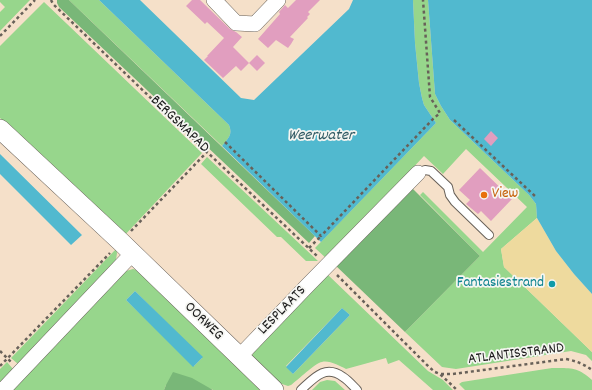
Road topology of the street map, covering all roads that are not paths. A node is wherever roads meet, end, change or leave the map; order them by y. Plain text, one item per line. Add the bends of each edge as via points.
1 (214, 0) edge
2 (278, 0) edge
3 (0, 129) edge
4 (418, 173) joint
5 (489, 235) dead end
6 (126, 248) junction
7 (239, 357) junction
8 (3, 390) edge
9 (274, 390) edge
10 (300, 390) edge
11 (357, 390) edge

1 - 2 street via 236,23 255,24
3 - 6 street, OORWEG
4 - 5 lane via 431,171 448,187 455,202
4 - 7 street, LESPLAATS
6 - 7 street, OORWEG
6 - 8 street
7 - 9 street, OORWEG
10 - 11 lane via 323,372 332,372 343,377

